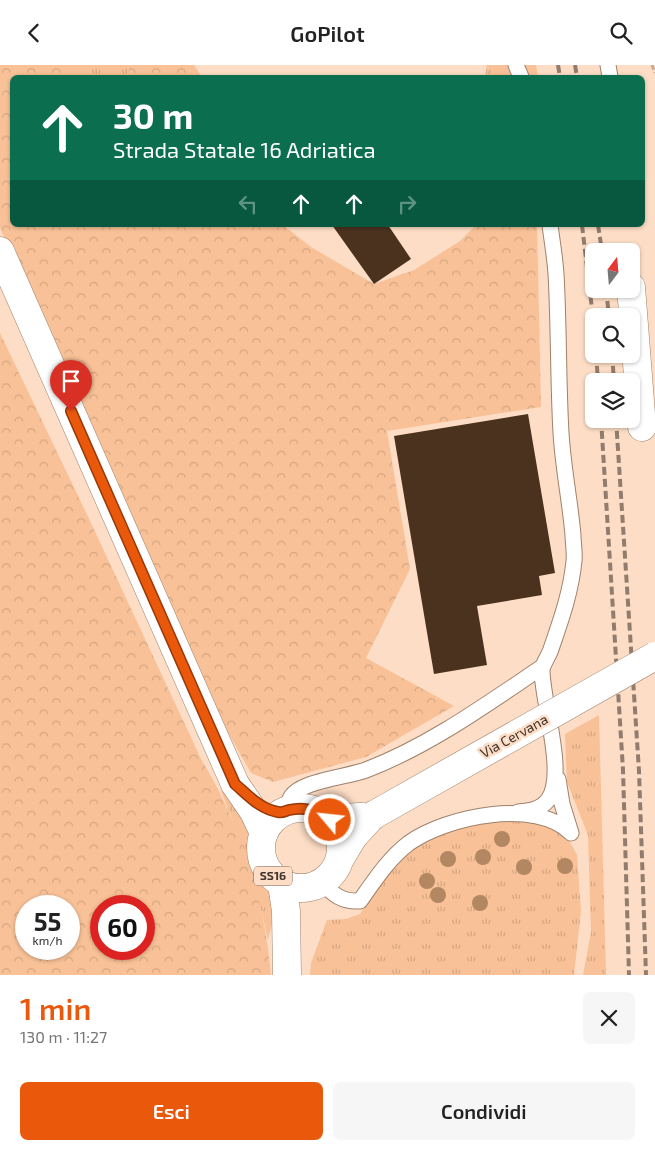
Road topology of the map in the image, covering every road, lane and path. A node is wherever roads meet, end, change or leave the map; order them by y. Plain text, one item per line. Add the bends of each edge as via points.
1 (652, 65) edge
2 (655, 73) edge
3 (550, 227) edge
4 (0, 251) edge
5 (632, 298) edge
6 (642, 427) dead end
7 (655, 656) edge
8 (542, 667) junction
9 (555, 762) junction
10 (320, 812) junction
11 (518, 813) junction
12 (372, 816) junction
13 (278, 819) junction
14 (341, 857) junction
15 (282, 884) junction
16 (319, 884) junction
17 (286, 965) edge

1 - 2 path
3 - 8 lane via 556,273 561,433 574,559 565,608 550,654
4 - 13 main road, SS16 via 235,784 254,812
5 - 6 main road
7 - 12 main road, Via Cervana, bridge
8 - 9 lane
8 - 13 lane via 429,739 394,757 354,774 304,786 296,791
9 - 11 lane via 555,786 549,799 538,808
9 - 11 lane via 571,833 552,819
10 - 12 main road, Via Cervana via 346,818
10 - 13 main road via 310,808
10 - 14 main road via 338,831
11 - 16 lane via 457,822 420,837 403,848 360,901 340,898
12 - 14 main road, Via Cervana
13 - 15 main road, SS16 via 261,844 264,861
14 - 16 main road, SS16 via 334,872
15 - 16 main road, SS16 via 298,888
15 - 17 main road, SS16 via 286,911
16 - 17 main road, SS16 via 298,919

